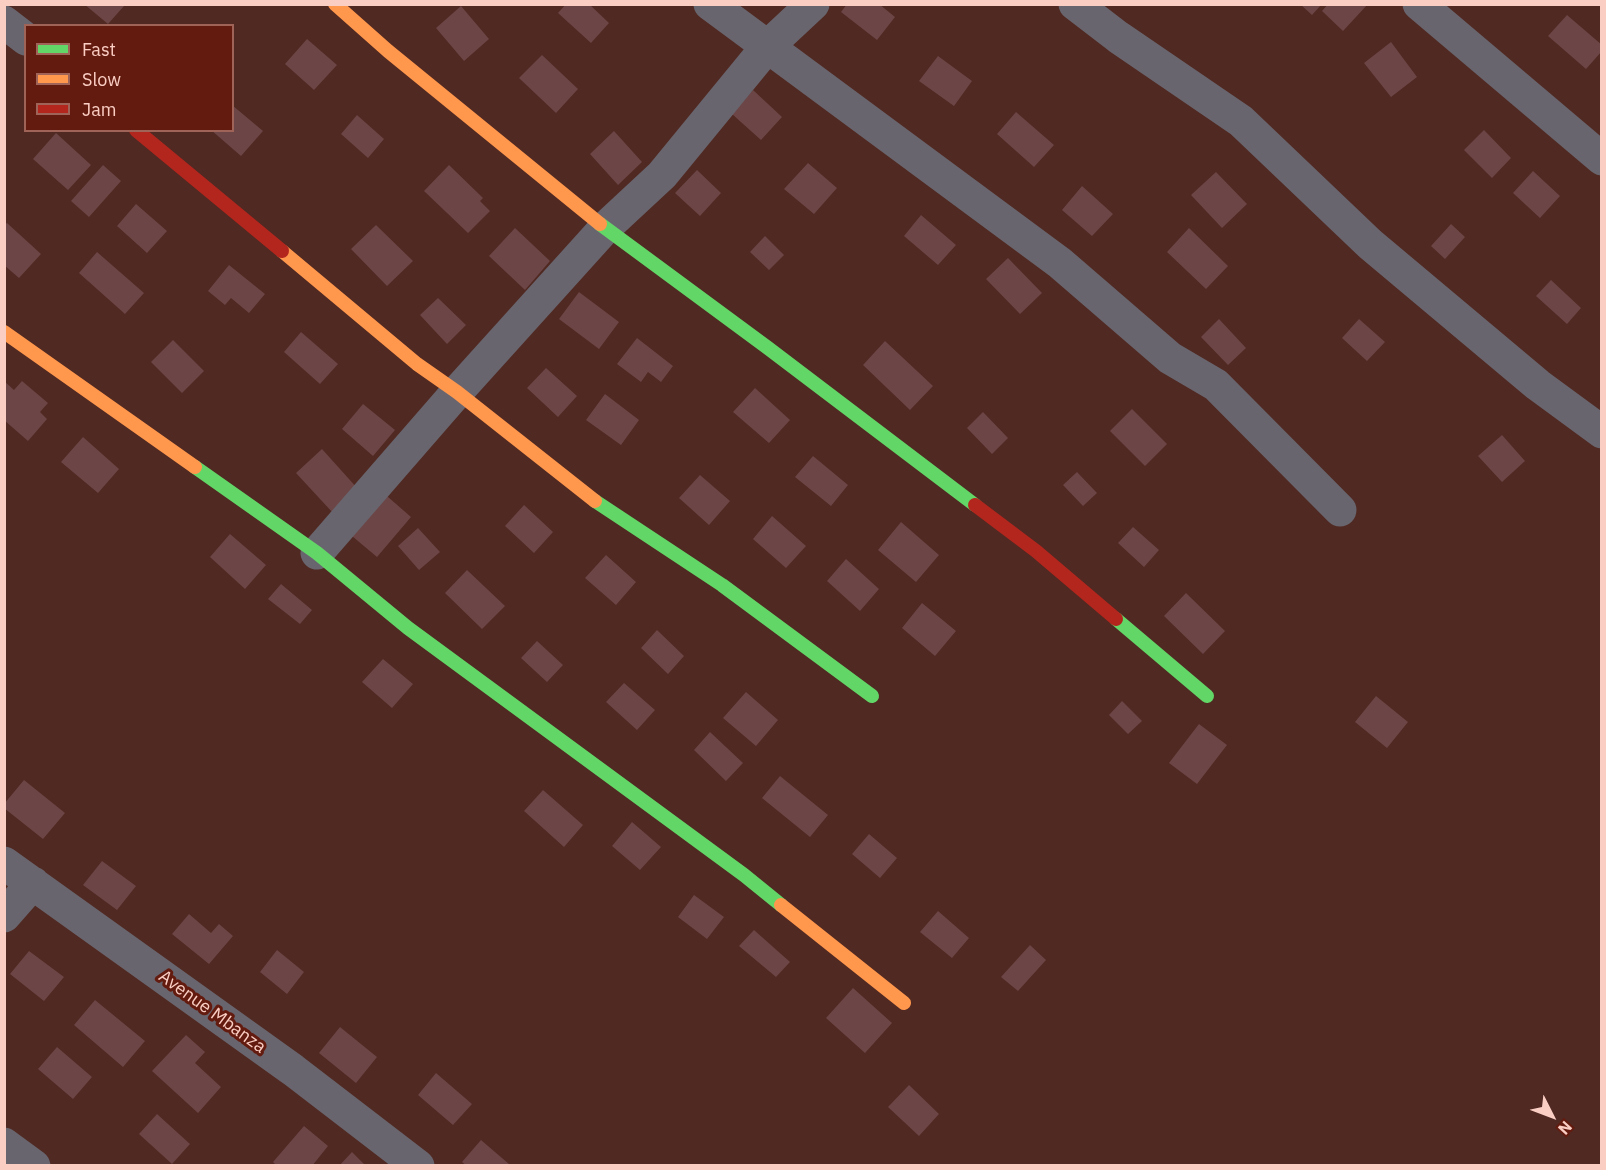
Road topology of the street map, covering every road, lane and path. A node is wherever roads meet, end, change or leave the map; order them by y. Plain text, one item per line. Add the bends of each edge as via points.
1 (335, 4) edge
2 (710, 4) edge
3 (813, 4) edge
4 (1075, 4) edge
5 (1419, 4) edge
6 (4, 22) edge
7 (24, 37) edge
8 (766, 47) junction
9 (138, 132) edge
10 (1602, 159) edge
11 (605, 228) junction
12 (4, 332) edge
13 (457, 392) junction
14 (1602, 432) edge
15 (1340, 510) dead end
16 (317, 553) junction
17 (872, 696) dead end
18 (1207, 696) dead end
19 (4, 863) edge
20 (33, 883) junction
21 (4, 916) edge
22 (904, 1003) dead end
23 (4, 1144) edge
24 (34, 1166) edge
25 (418, 1166) edge

1 - 11 street
2 - 8 street
3 - 8 street
4 - 14 street via 1241,121 1370,244 1538,385
5 - 10 street
6 - 7 street
8 - 11 street via 663,175
8 - 15 street via 1060,263 1170,358 1216,385
9 - 13 street
11 - 13 street
11 - 18 street via 1036,551
12 - 16 street
13 - 16 street
13 - 17 street via 596,502 723,585
16 - 22 street via 408,628 744,875
19 - 20 street, Avenue Mbanza
20 - 21 street
20 - 25 street, Avenue Mbanza via 283,1063
23 - 24 street

